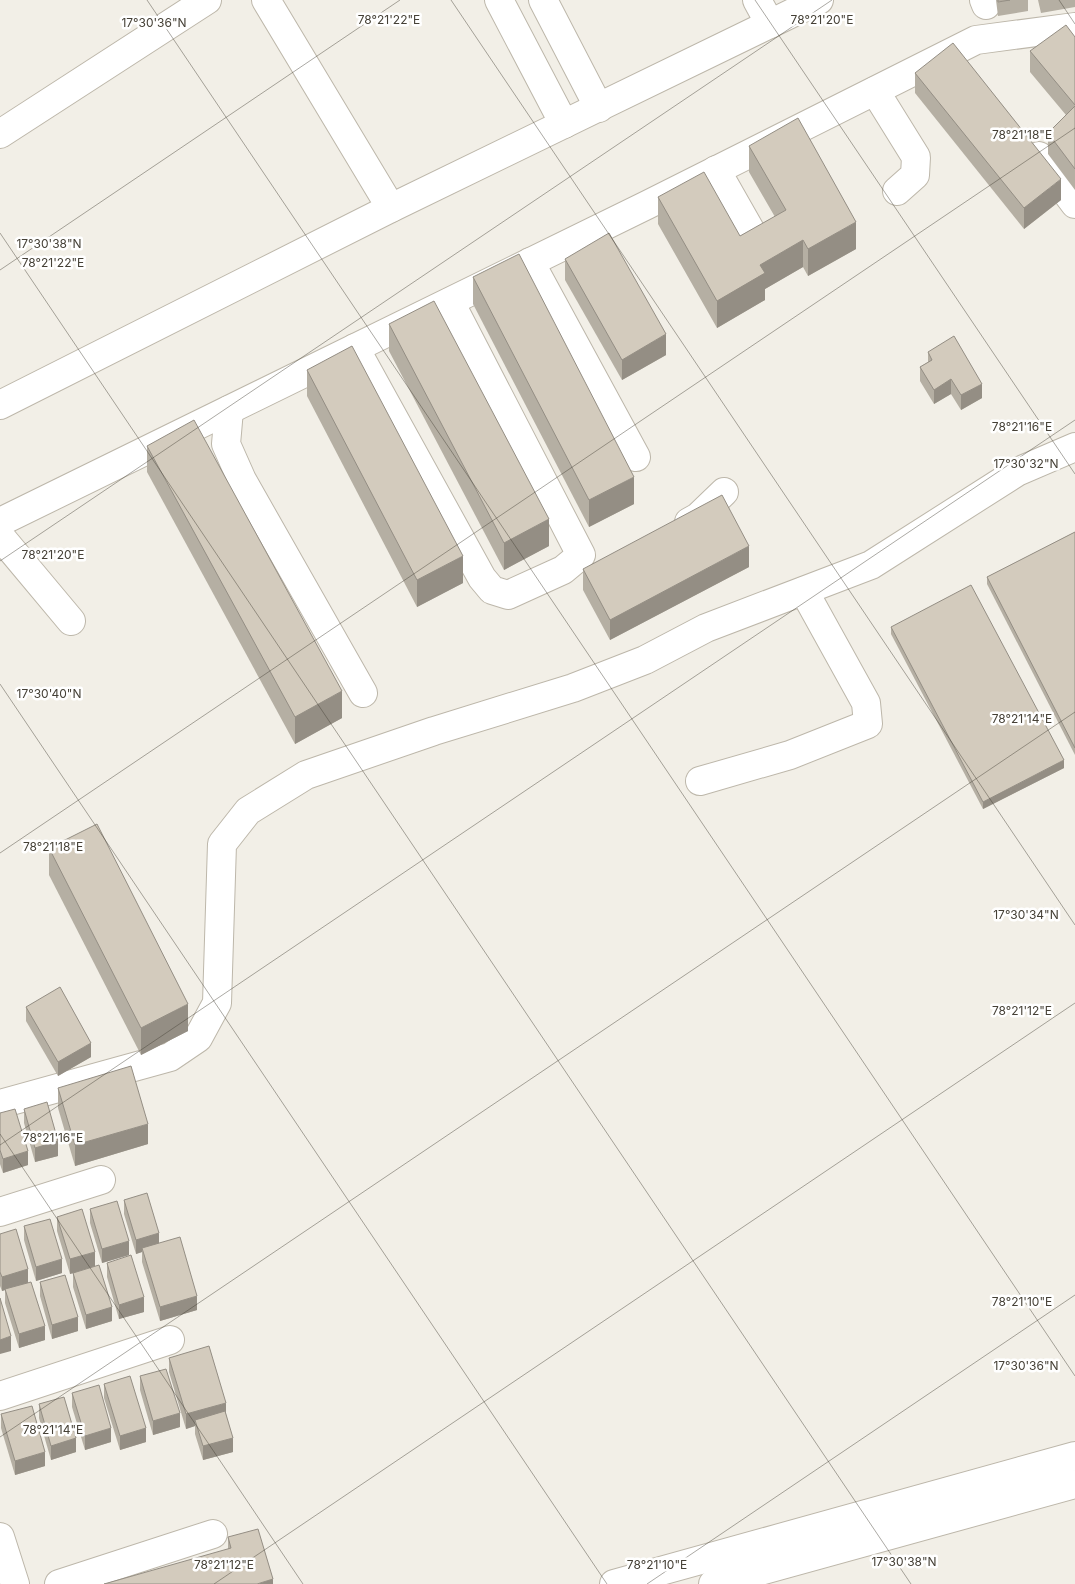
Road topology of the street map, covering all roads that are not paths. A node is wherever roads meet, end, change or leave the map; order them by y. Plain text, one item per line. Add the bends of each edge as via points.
1 (207, 0) edge
2 (266, 0) edge
3 (499, 0) edge
4 (543, 0) edge
5 (757, 0) edge
6 (819, 0) edge
7 (770, 24) junction
8 (1075, 27) edge
9 (874, 90) junction
10 (599, 108) junction
11 (564, 124) junction
12 (0, 134) edge
13 (1023, 134) edge
14 (716, 170) junction
15 (898, 191) dead end
16 (1075, 204) edge
17 (391, 208) junction
18 (757, 242) edge
19 (530, 262) junction
20 (450, 302) junction
21 (355, 348) junction
22 (0, 405) edge
23 (229, 410) junction
24 (1075, 447) edge
25 (636, 457) dead end
26 (724, 492) dead end
27 (0, 522) edge
28 (668, 534) edge
29 (0, 536) edge
30 (804, 591) junction
31 (71, 621) dead end
32 (363, 694) dead end
33 (700, 781) dead end
34 (185, 1013) edge
35 (198, 1038) junction
36 (0, 1104) edge
37 (101, 1180) dead end
38 (0, 1212) edge
39 (170, 1340) dead end
40 (0, 1396) edge
41 (1075, 1456) edge
42 (1075, 1484) edge
43 (212, 1534) dead end
44 (0, 1537) edge
45 (14, 1584) edge
46 (60, 1584) edge
47 (614, 1584) edge
48 (713, 1584) edge

1 - 12 street
2 - 17 street
3 - 11 street
4 - 10 street
5 - 7 street
6 - 7 street
7 - 10 street
8 - 9 street via 976,40
9 - 14 street
9 - 15 street via 916,157 915,175
10 - 11 street
11 - 17 street
13 - 16 street
14 - 18 street
14 - 19 street
17 - 22 street
19 - 20 street
19 - 25 street
20 - 21 street
20 - 21 street via 593,556 508,595 492,590 482,578
21 - 23 street
23 - 27 street
23 - 32 street via 226,444 242,480
24 - 30 street via 1017,472 872,565
26 - 28 street via 698,517
29 - 31 street
30 - 33 street via 866,703 868,724 790,755
30 - 35 street via 706,628 646,660 573,688 306,775 248,811 222,844 217,1003
34 - 35 street
35 - 36 street via 170,1057
37 - 38 street
39 - 40 street
41 - 47 street
42 - 48 street
43 - 46 street
44 - 45 street

